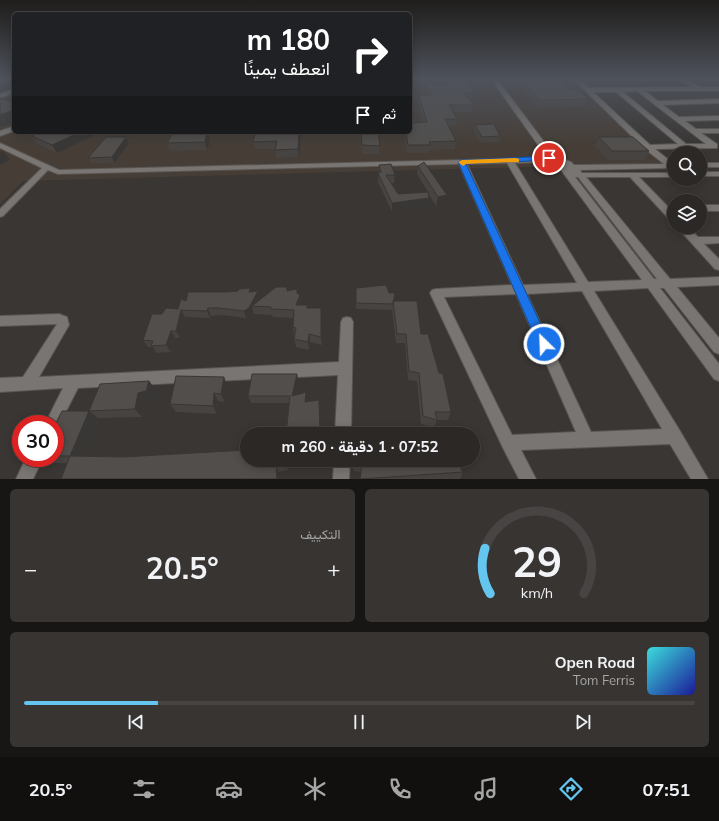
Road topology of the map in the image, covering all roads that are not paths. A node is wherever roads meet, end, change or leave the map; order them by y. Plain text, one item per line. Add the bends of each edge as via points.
1 (511, 101) edge
2 (601, 101) edge
3 (631, 101) edge
4 (708, 101) edge
5 (657, 103) joint
6 (719, 118) edge
7 (678, 119) junction
8 (12, 129) edge
9 (719, 130) edge
10 (694, 131) junction
11 (0, 134) edge
12 (0, 145) edge
13 (667, 146) edge
14 (684, 146) edge
15 (716, 146) edge
16 (648, 147) junction
17 (551, 156) junction
18 (510, 161) junction
19 (667, 161) edge
20 (462, 162) junction
21 (707, 165) edge
22 (719, 165) edge
23 (667, 166) edge
24 (47, 167) junction
25 (572, 172) junction
26 (667, 174) edge
27 (707, 174) edge
28 (719, 174) edge
29 (632, 175) junction
30 (707, 208) edge
31 (719, 208) edge
32 (664, 209) joint
33 (667, 212) edge
34 (0, 214) edge
35 (688, 234) edge
36 (719, 240) edge
37 (695, 241) junction
38 (719, 266) edge
39 (719, 281) edge
40 (651, 284) junction
41 (668, 284) junction
42 (586, 287) junction
43 (519, 289) junction
44 (0, 321) edge
45 (347, 322) dead end
46 (719, 348) edge
47 (346, 368) junction
48 (719, 375) edge
49 (74, 381) junction
50 (27, 384) junction
51 (0, 385) edge
52 (57, 415) edge
53 (343, 427) edge
54 (675, 436) junction
55 (587, 440) junction
56 (508, 443) junction
57 (30, 467) edge
58 (342, 467) edge
59 (24, 479) edge
60 (341, 479) edge
61 (528, 479) edge
62 (700, 479) edge

1 - 17 street
2 - 16 street
3 - 14 street
4 - 5 street
5 - 7 street
6 - 7 street
7 - 10 street
8 - 11 street
9 - 10 street
10 - 15 street
12 - 24 street
13 - 16 street
16 - 19 street
17 - 18 street via 544,160
17 - 25 street
18 - 20 street
18 - 42 street
20 - 24 street via 58,172
20 - 43 street
21 - 22 street
23 - 25 street
24 - 34 street
25 - 29 street
25 - 40 street
25 - 41 street
26 - 29 street
27 - 28 street
29 - 32 street
30 - 31 street
32 - 33 street
35 - 37 street
36 - 37 street
37 - 38 street
39 - 41 street
40 - 41 street
40 - 42 street
40 - 48 street
41 - 46 street
42 - 43 street
42 - 54 street
43 - 55 street
43 - 56 street via 436,293
44 - 50 street via 63,321
45 - 47 street
47 - 49 street
47 - 53 street
49 - 50 street
49 - 52 street
50 - 51 street
54 - 55 street
54 - 62 street
55 - 56 street
56 - 61 street
57 - 59 street
58 - 60 street

